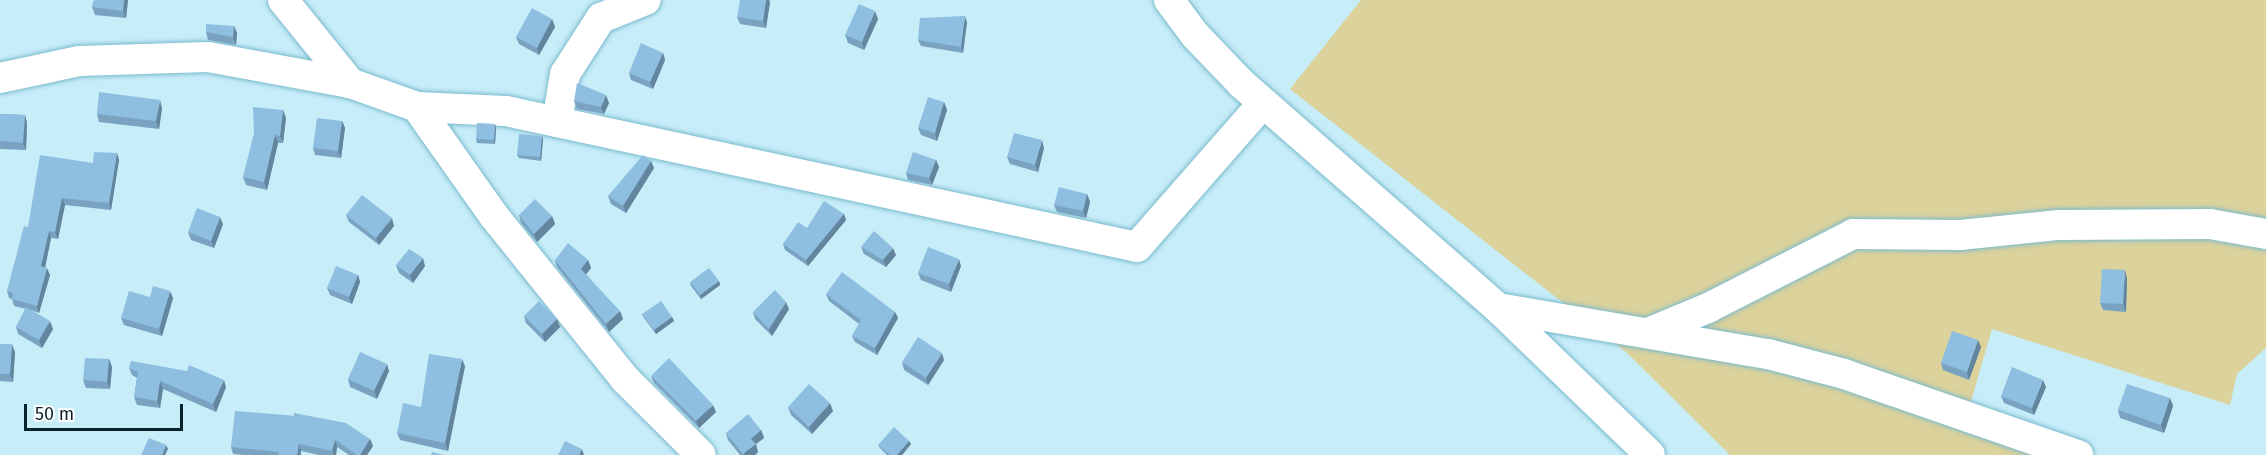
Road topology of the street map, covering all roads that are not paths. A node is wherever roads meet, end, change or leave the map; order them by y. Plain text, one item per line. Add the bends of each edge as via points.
1 (283, 0) edge
2 (646, 0) edge
3 (1169, 0) edge
4 (0, 78) edge
5 (350, 83) junction
6 (1263, 103) junction
7 (417, 107) junction
8 (557, 122) junction
9 (2266, 234) edge
10 (1497, 308) junction
11 (1650, 332) junction
12 (701, 455) edge
13 (1650, 455) edge
14 (2078, 455) edge

1 - 5 street
2 - 8 street via 601,18 565,74
3 - 6 street via 1195,35
4 - 5 street via 79,61 208,57
5 - 7 street
6 - 8 street via 1137,247
6 - 10 street via 1308,138
7 - 8 street via 506,111
7 - 12 street via 494,216 625,379
9 - 11 street via 2199,224 2059,225 1960,235 1853,234 1708,308
10 - 11 street
10 - 13 street
11 - 14 street via 1768,354 1844,374

